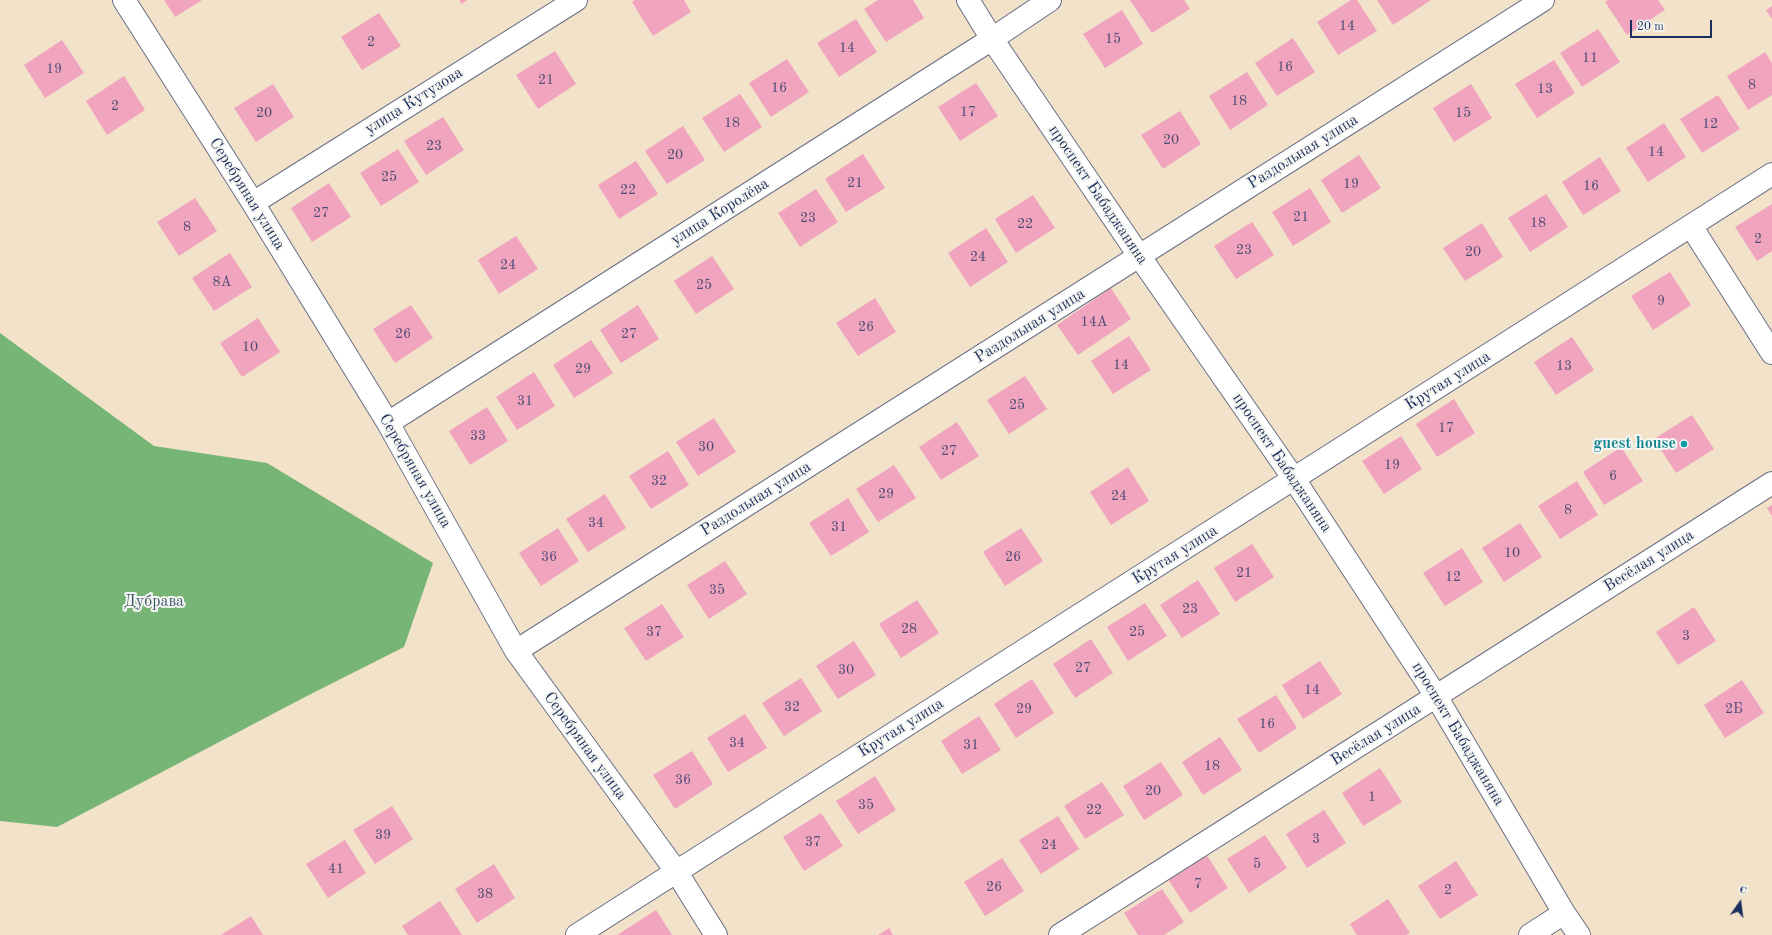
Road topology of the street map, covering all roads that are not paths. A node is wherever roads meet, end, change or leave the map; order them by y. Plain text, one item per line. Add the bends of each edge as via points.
1 (124, 0) edge
2 (576, 0) edge
3 (968, 0) edge
4 (1050, 0) edge
5 (1543, 0) edge
6 (992, 39) junction
7 (1772, 174) edge
8 (253, 203) junction
9 (1691, 226) junction
10 (1140, 257) junction
11 (1772, 353) edge
12 (388, 423) junction
13 (1294, 479) junction
14 (1772, 483) edge
15 (516, 651) junction
16 (1436, 696) junction
17 (676, 871) junction
18 (1564, 913) junction
19 (577, 935) edge
20 (716, 935) edge
21 (1060, 935) edge
22 (1530, 935) edge
23 (1579, 935) edge

1 - 8 street, Серебряная улица
2 - 8 street, улица Кутузова
3 - 6 street, проспект Бабаджаняна
4 - 6 street, улица Королёва
5 - 10 street, Раздольная улица
6 - 10 street, проспект Бабаджаняна
6 - 12 street, улица Королёва
7 - 9 street, Крутая улица
8 - 12 street, Серебряная улица
9 - 11 street
9 - 13 street, Крутая улица
10 - 13 street, проспект Бабаджаняна
10 - 15 street, Раздольная улица
12 - 15 street, Серебряная улица
13 - 16 street, проспект Бабаджаняна
13 - 17 street, Крутая улица
14 - 16 street, Весёлая улица
15 - 17 street, Серебряная улица
16 - 18 street, проспект Бабаджаняна
16 - 21 street, Весёлая улица
17 - 19 street, Крутая улица
17 - 20 street, Серебряная улица
18 - 22 street
18 - 23 street, проспект Бабаджаняна

